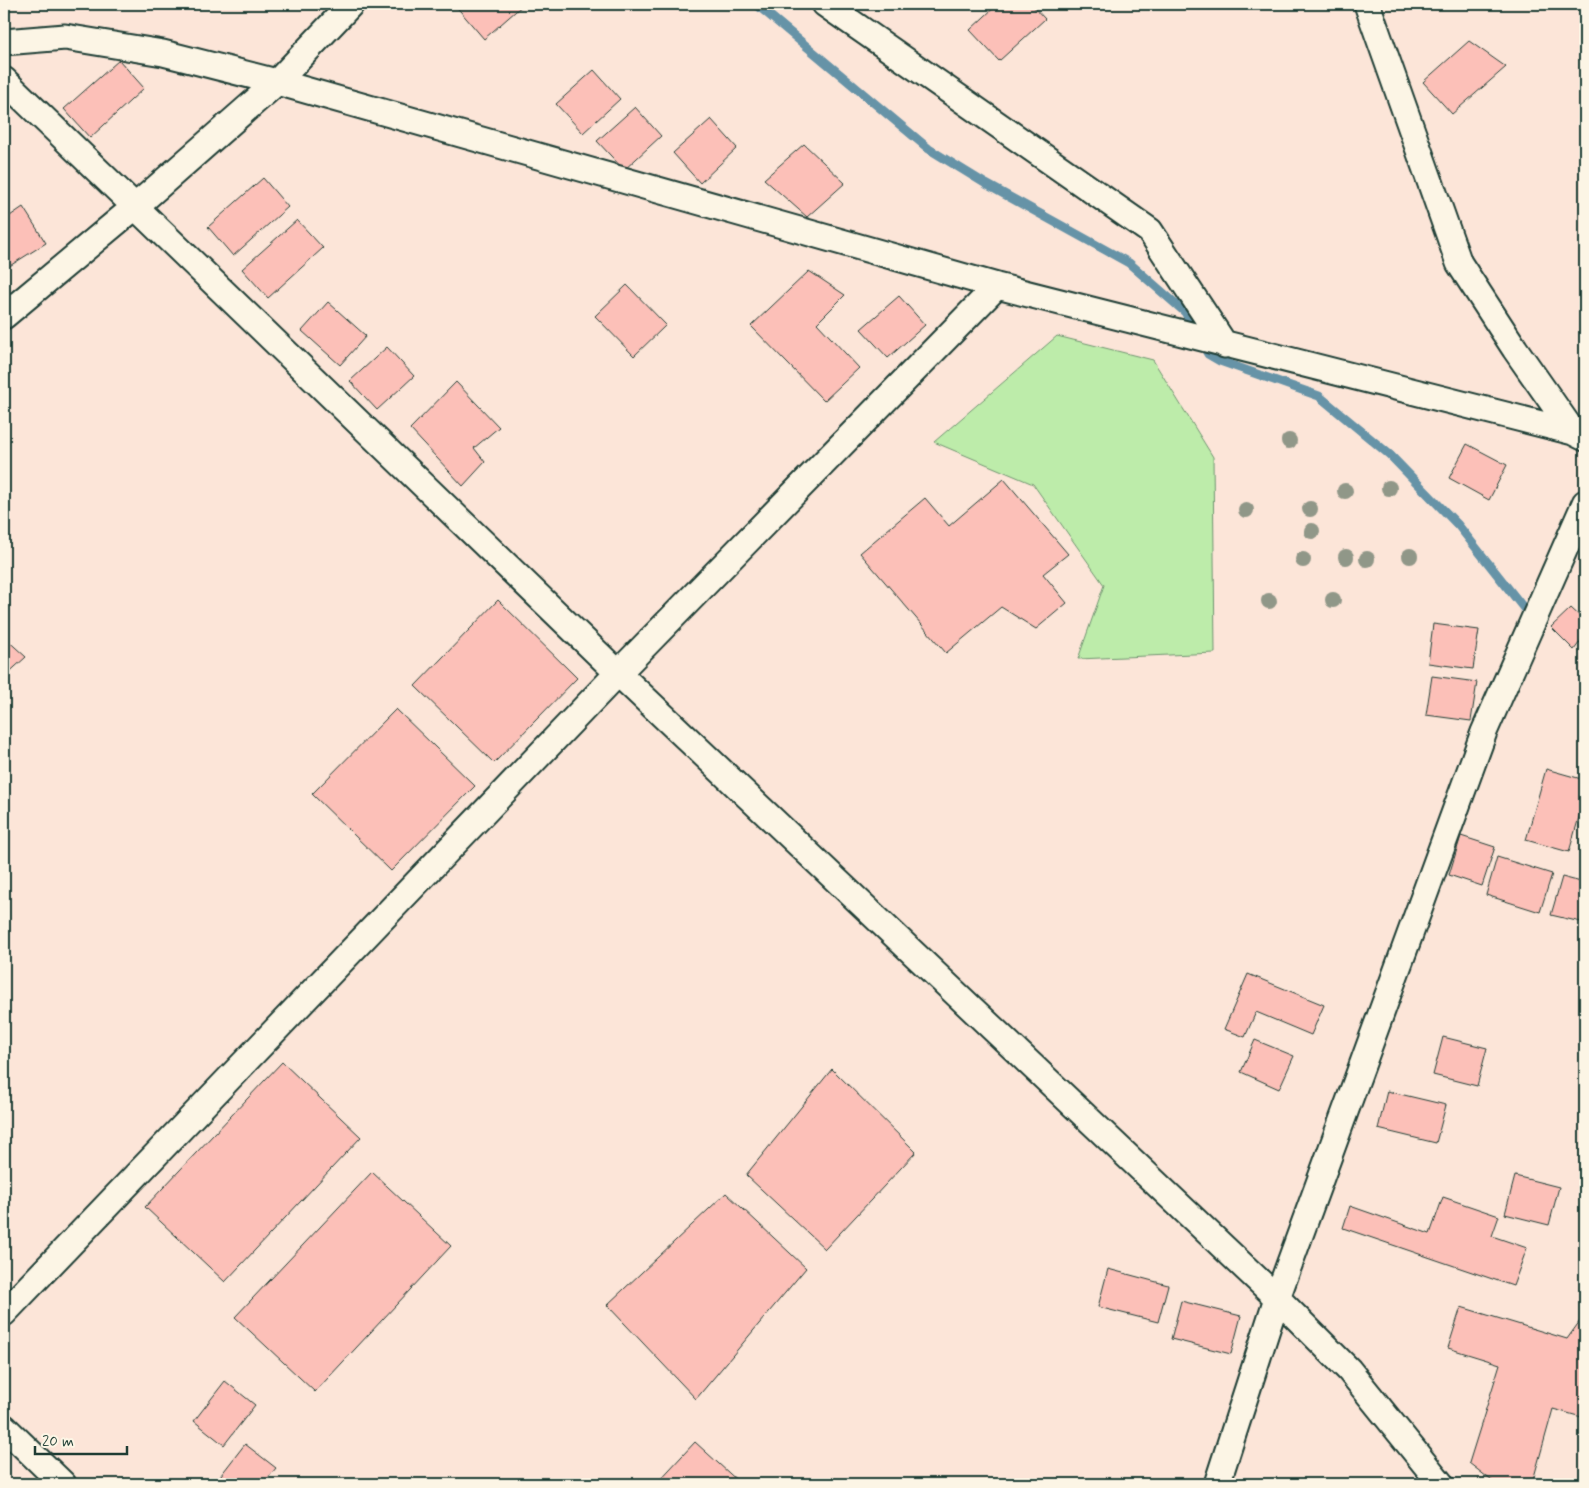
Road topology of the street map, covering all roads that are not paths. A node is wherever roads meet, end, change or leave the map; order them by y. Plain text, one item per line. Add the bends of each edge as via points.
1 (351, 4) edge
2 (825, 4) edge
3 (1367, 4) edge
4 (4, 42) edge
5 (4, 80) edge
6 (277, 82) junction
7 (136, 206) junction
8 (997, 286) junction
9 (4, 316) edge
10 (1220, 343) junction
11 (1579, 435) edge
12 (1585, 503) edge
13 (618, 673) junction
14 (1277, 1298) junction
15 (4, 1313) edge
16 (4, 1427) edge
17 (63, 1484) edge
18 (1216, 1484) edge
19 (1441, 1484) edge

1 - 6 street
2 - 10 street via 1150,231
3 - 11 street via 1458,263 1515,349
4 - 6 street via 64,37 163,53
5 - 7 street
6 - 7 street
6 - 8 street
7 - 9 street
7 - 13 street
8 - 10 street
8 - 13 street
10 - 11 street
12 - 14 street via 1484,732
13 - 14 street
13 - 15 street
14 - 18 street
14 - 19 street via 1349,1370
16 - 17 street

